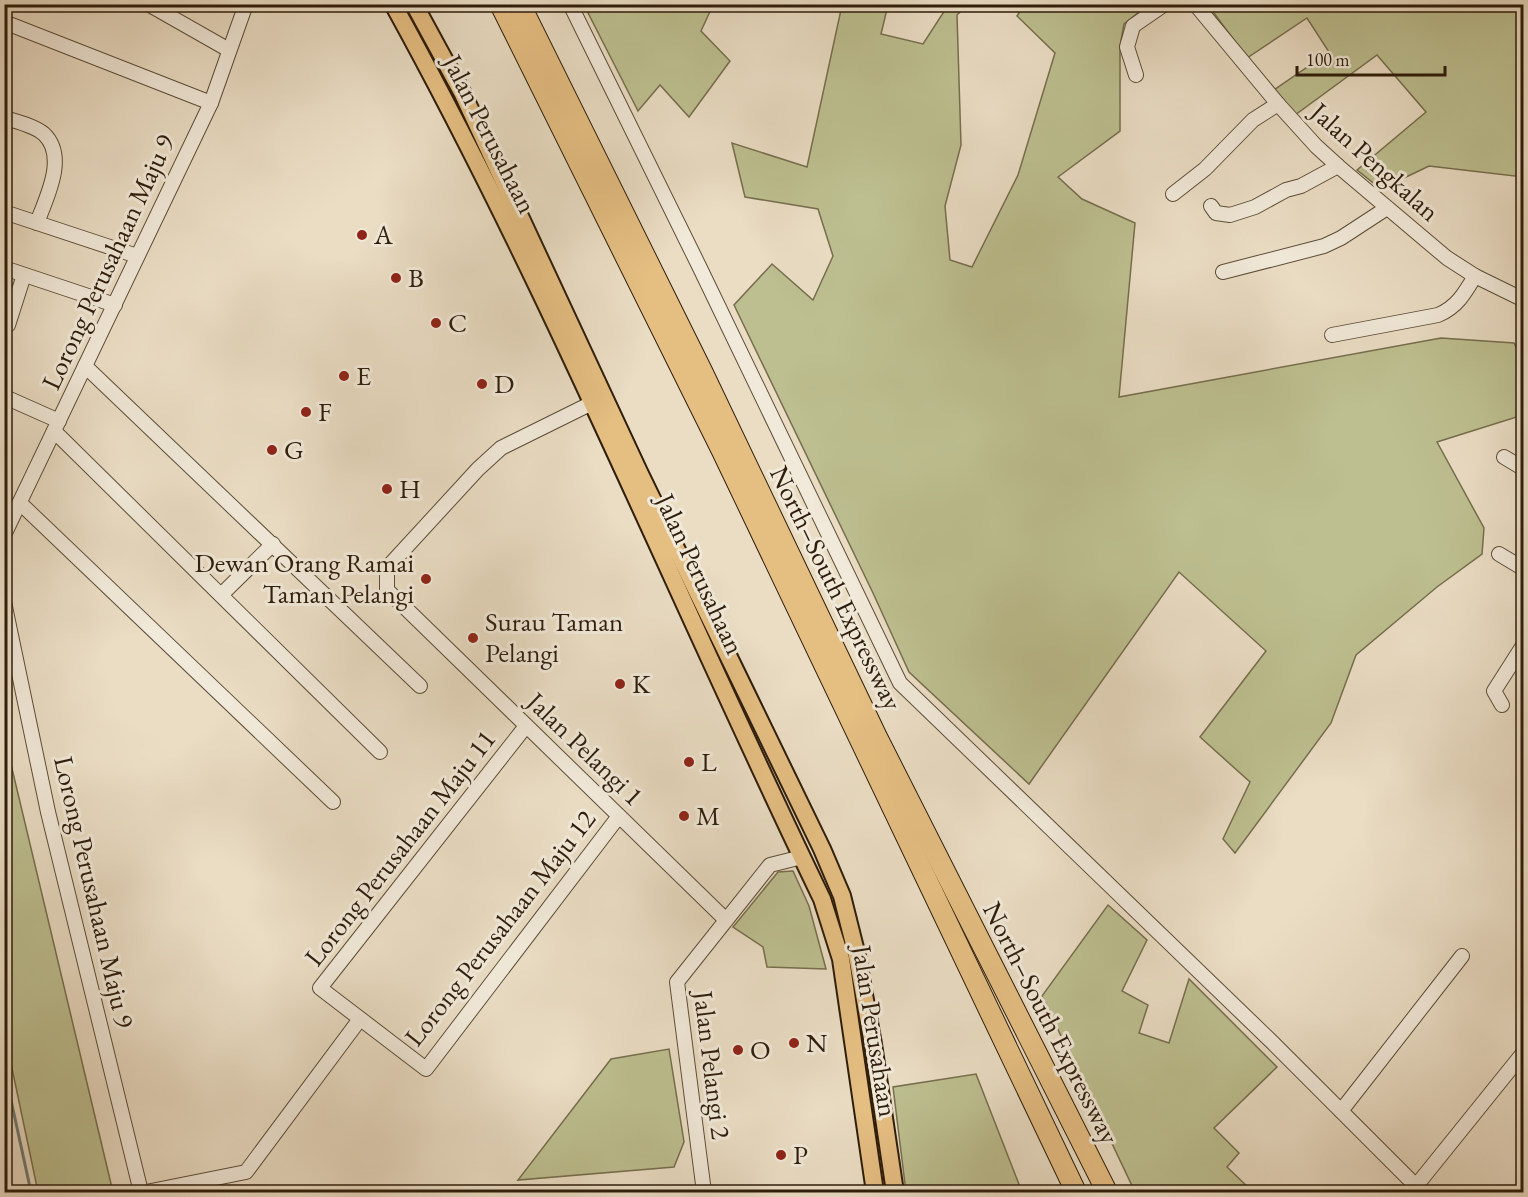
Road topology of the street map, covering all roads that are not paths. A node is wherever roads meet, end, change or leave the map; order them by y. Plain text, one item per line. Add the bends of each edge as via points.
1 (148, 4) edge
2 (246, 4) edge
3 (393, 4) edge
4 (414, 4) edge
5 (500, 4) edge
6 (520, 4) edge
7 (570, 4) edge
8 (1165, 4) edge
9 (1194, 4) edge
10 (4, 22) edge
11 (229, 50) junction
12 (1136, 75) dead end
13 (211, 103) junction
14 (1278, 104) junction
15 (4, 118) edge
16 (1338, 166) junction
17 (1173, 194) dead end
18 (1210, 206) dead end
19 (1387, 208) junction
20 (4, 212) edge
21 (37, 223) junction
22 (137, 256) junction
23 (4, 268) edge
24 (1223, 272) dead end
25 (24, 275) junction
26 (1475, 276) junction
27 (1524, 300) edge
28 (115, 305) junction
29 (8, 325) dead end
30 (1332, 335) dead end
31 (86, 366) junction
32 (5, 398) edge
33 (594, 402) junction
34 (57, 426) junction
35 (1504, 457) dead end
36 (1524, 469) edge
37 (20, 504) junction
38 (4, 536) edge
39 (273, 544) junction
40 (1499, 554) dead end
41 (1524, 569) edge
42 (221, 595) junction
43 (4, 602) edge
44 (1524, 644) edge
45 (420, 686) dead end
46 (1502, 705) dead end
47 (526, 726) junction
48 (380, 752) dead end
49 (333, 802) dead end
50 (619, 816) junction
51 (802, 857) junction
52 (726, 920) junction
53 (1462, 956) dead end
54 (360, 1019) junction
55 (1524, 1052) edge
56 (1341, 1111) junction
57 (1419, 1189) edge
58 (141, 1192) edge
59 (146, 1192) edge
60 (704, 1192) edge
61 (874, 1192) edge
62 (895, 1192) edge
63 (1076, 1192) edge
64 (1107, 1192) edge

1 - 11 street
2 - 11 street, Lorong Perusahaan Maju 9
3 - 33 main road, Jalan Perusahaan via 448,103
4 - 62 main road, Jalan Perusahaan via 463,94 842,896 871,1033
5 - 63 highway, North–South Expressway via 722,451
6 - 64 highway, North–South Expressway via 883,747
7 - 56 street via 900,683
8 - 12 street via 1134,26 1128,47
9 - 14 street, Jalan Pengkalan
10 - 13 street
11 - 13 street, Lorong Perusahaan Maju 9
13 - 22 street, Lorong Perusahaan Maju 9
14 - 16 street, Jalan Pengkalan
14 - 17 street via 1254,120 1205,169
15 - 21 street via 43,133 55,149 54,177
16 - 18 street via 1255,207 1230,215 1216,213
16 - 19 street, Jalan Pengkalan
19 - 24 street via 1324,246
19 - 26 street, Jalan Pengkalan
20 - 21 street
21 - 22 street
22 - 28 street, Lorong Perusahaan Maju 9
23 - 25 street
25 - 28 street
25 - 29 street
26 - 27 street, Jalan Pengkalan
26 - 30 street via 1448,311
28 - 31 street, Lorong Perusahaan Maju 9
31 - 34 street, Lorong Perusahaan Maju 9
31 - 39 street
32 - 34 street
33 - 47 street, Jalan Pelangi 1 via 501,448 387,568 387,590
33 - 51 main road, Jalan Perusahaan
34 - 37 street, Lorong Perusahaan Maju 9
34 - 42 street
35 - 36 street
37 - 38 street, Lorong Perusahaan Maju 9
37 - 49 street
39 - 42 street
39 - 45 street
40 - 41 street
42 - 48 street
43 - 58 street, Lorong Perusahaan Maju 9 via 48,812
44 - 46 street via 1494,691
47 - 50 street, Jalan Pelangi 1
47 - 54 street, Lorong Perusahaan Maju 11 via 320,988
50 - 52 street, Jalan Pelangi 1
50 - 54 street, Lorong Perusahaan Maju 12 via 426,1069
51 - 52 street, Jalan Pelangi 2 via 770,865
51 - 61 main road, Jalan Perusahaan via 822,899 841,959
52 - 60 street, Jalan Pelangi 2 via 677,982
53 - 56 street
54 - 59 street via 246,1172
55 - 57 street
56 - 57 street

